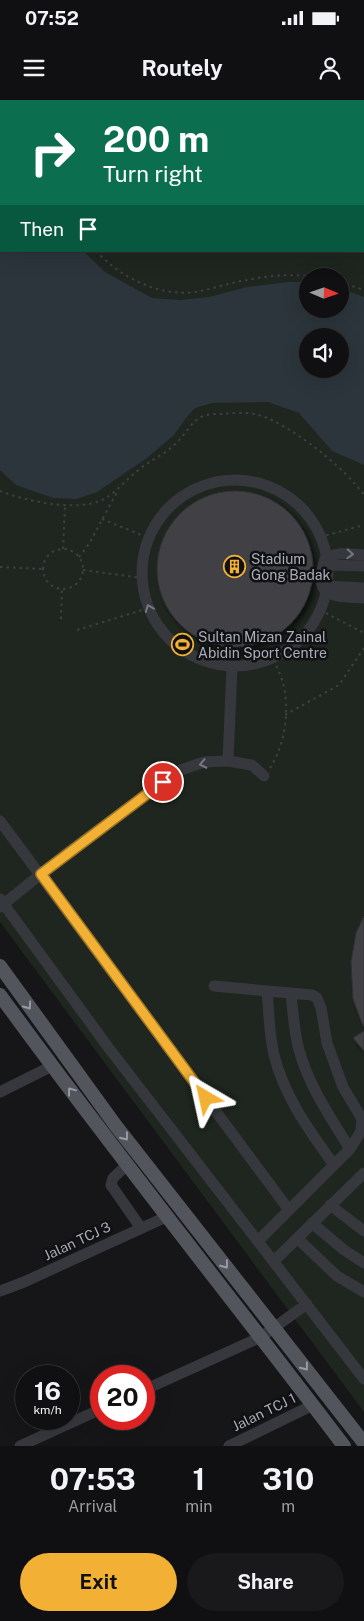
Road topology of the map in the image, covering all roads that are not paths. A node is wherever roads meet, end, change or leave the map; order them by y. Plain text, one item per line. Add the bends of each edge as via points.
1 (364, 555) edge
2 (327, 564) junction
3 (364, 566) edge
4 (326, 586) junction
5 (364, 588) edge
6 (364, 598) edge
7 (232, 666) junction
8 (228, 761) junction
9 (264, 776) road end
10 (0, 821) edge
11 (41, 874) junction
12 (1, 903) edge
13 (0, 966) edge
14 (214, 986) dead end
15 (267, 990) junction
16 (291, 993) junction
17 (0, 995) edge
18 (52, 1066) junction
19 (0, 1092) edge
20 (350, 1149) junction
21 (127, 1165) junction
22 (334, 1166) junction
23 (364, 1173) edge
24 (330, 1205) junction
25 (289, 1210) junction
26 (166, 1217) junction
27 (312, 1223) junction
28 (141, 1228) junction
29 (364, 1231) edge
30 (297, 1238) junction
31 (258, 1241) junction
32 (274, 1261) junction
33 (364, 1264) edge
34 (0, 1291) edge
35 (364, 1292) edge
36 (307, 1304) junction
37 (275, 1328) junction
38 (262, 1337) junction
39 (364, 1379) edge
40 (155, 1385) edge
41 (313, 1405) junction
42 (90, 1414) edge
43 (364, 1443) edge
44 (20, 1446) edge
45 (229, 1446) edge
46 (344, 1446) edge

6 -> 1 street, bridge via 330,595 323,589 321,580 324,559 339,553
2 - 3 street
2 - 4 street
7 -> 2 street via 203,660 178,646 158,625 149,608 142,578 143,558 158,520 180,497 203,485 229,480 260,483 288,496 310,518 320,536
4 - 5 street
4 - 7 street via 320,610 308,630 292,646 273,658
7 - 8 street
8 - 9 street via 252,766
8 -> 11 street via 204,762 178,771
10 - 11 street
11 - 12 street
11 - 25 street
12 - 31 street via 108,1048
13 -> 37 main road via 116,1126
14 - 15 street
15 - 16 street
15 - 22 street via 270,1034 283,1084 298,1115
16 - 20 street via 298,1049 307,1075
16 - 20 street via 312,995 319,1003 327,1043 343,1087 362,1119 361,1131
17 - 18 main road
18 - 19 street
21 -> 18 main road
20 - 22 street
21 - 26 main road
21 - 28 street via 111,1184
22 - 25 street
23 - 24 street
24 - 27 street
24 - 29 street
25 - 31 street
26 - 28 street, Jalan TCJ 3
26 - 38 main road
27 - 30 street
27 - 33 street
28 - 34 street, Jalan TCJ 3
30 - 32 street
30 - 35 street via 337,1276
31 - 32 street
32 - 36 street
36 - 37 street
36 - 39 street
37 - 38 street
37 -> 43 main road
38 - 40 street
38 - 41 main road
41 - 45 street, Jalan TCJ 1
41 - 46 main road
42 - 44 street

